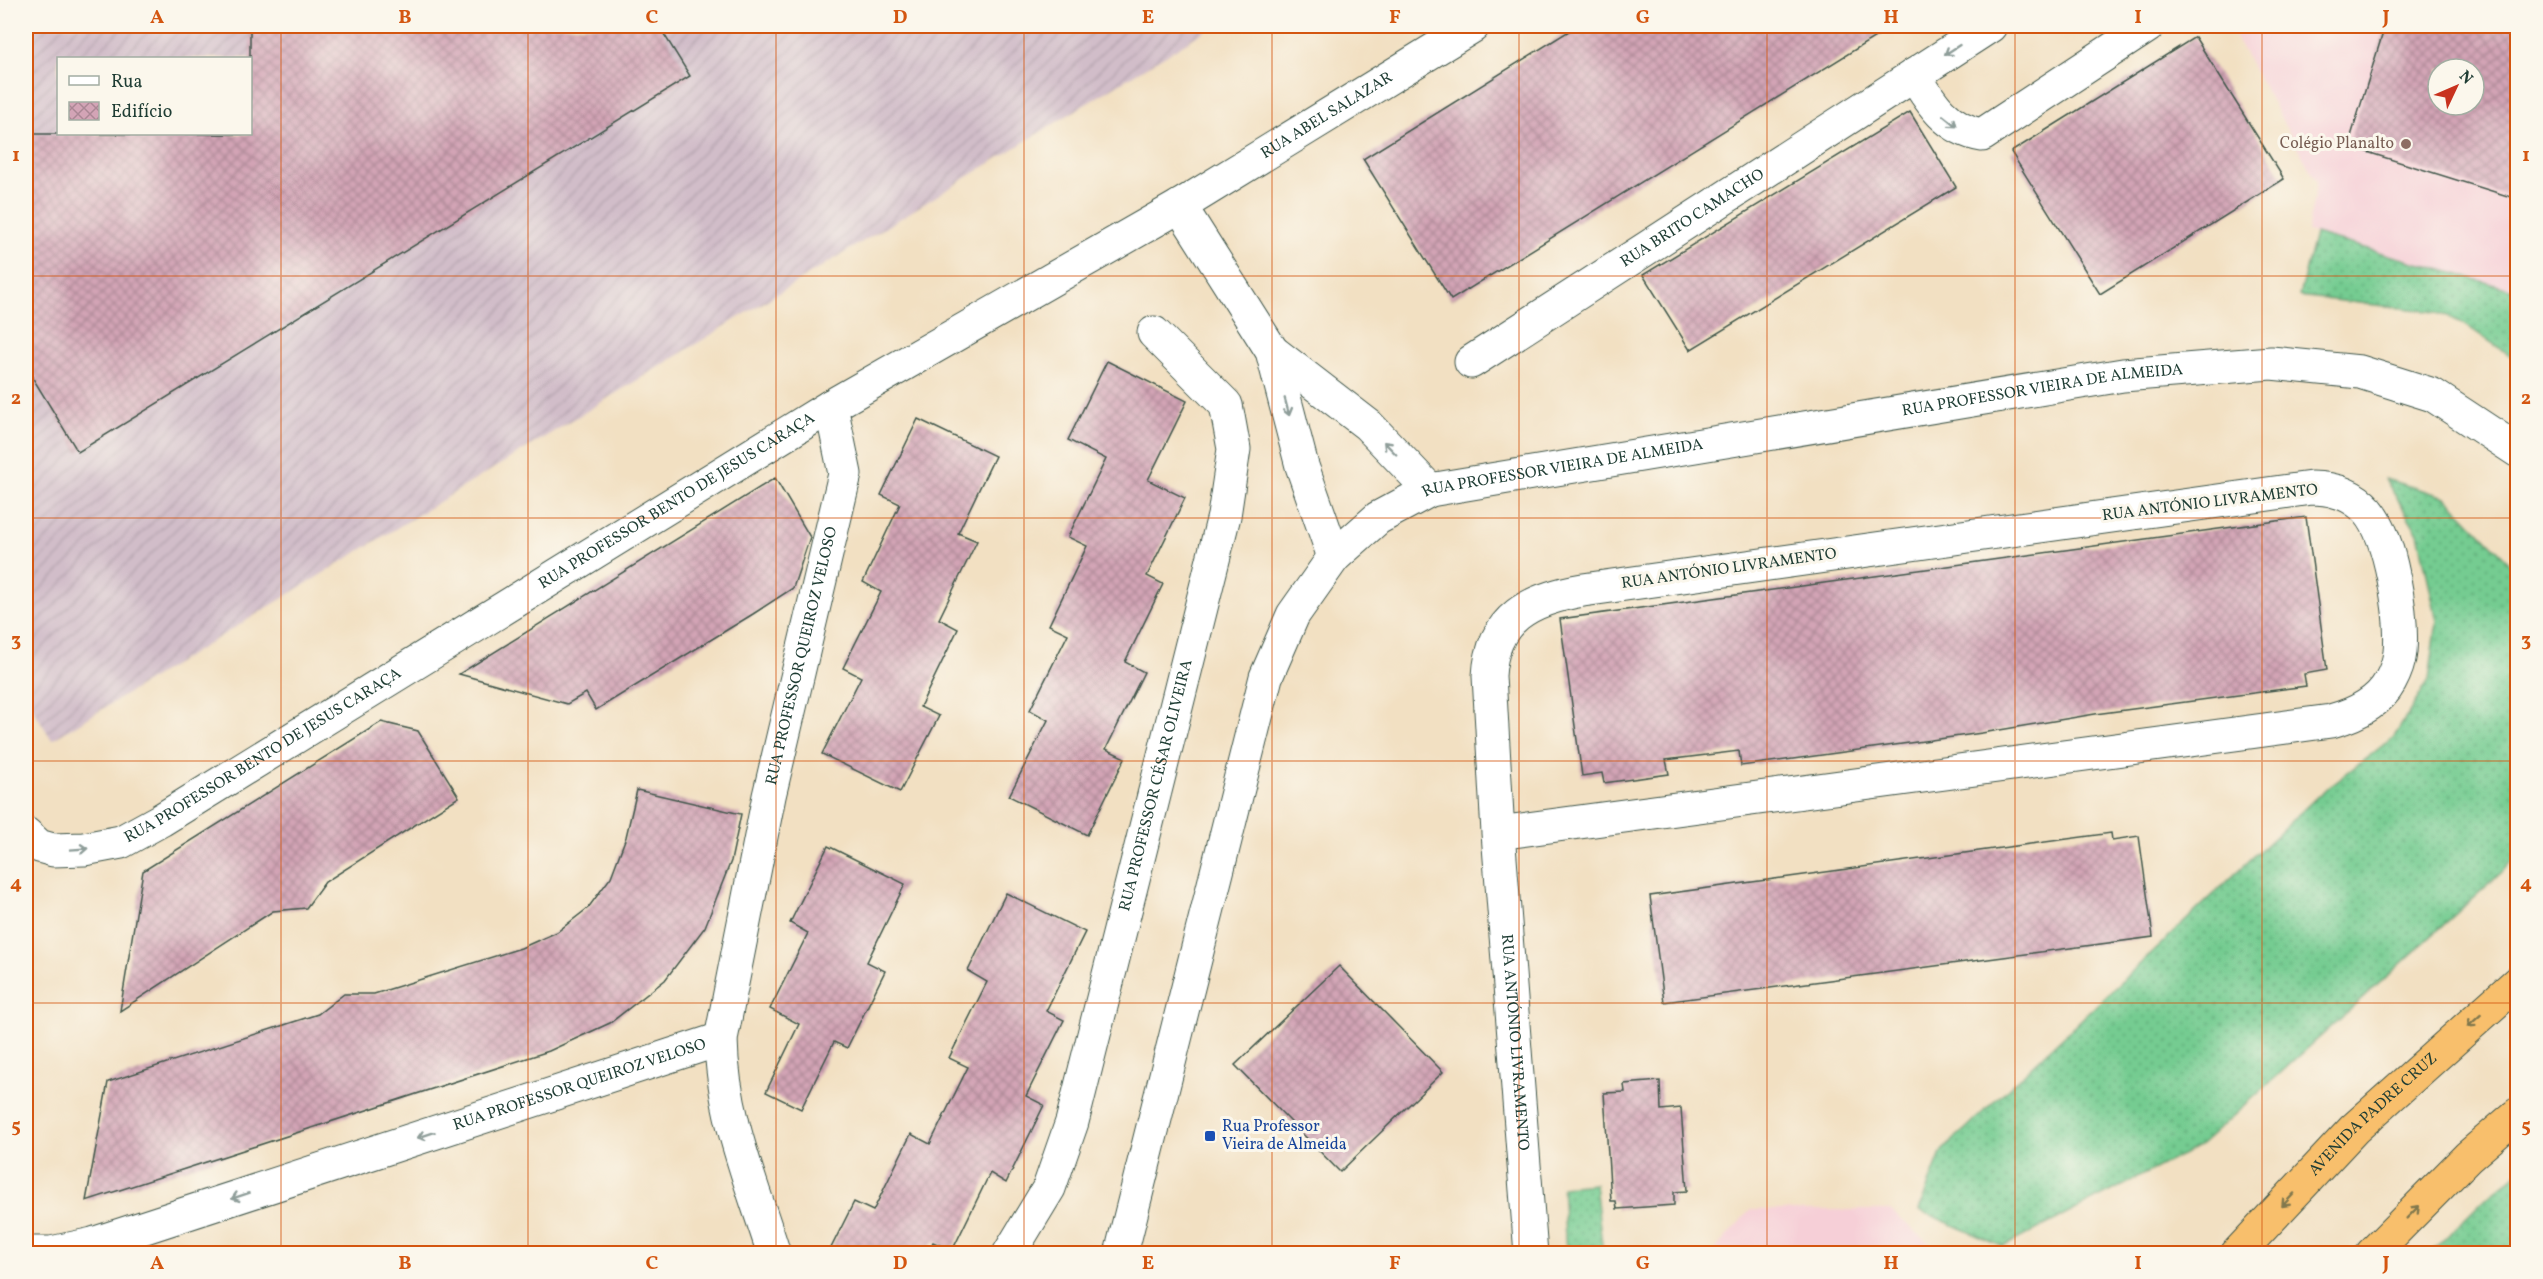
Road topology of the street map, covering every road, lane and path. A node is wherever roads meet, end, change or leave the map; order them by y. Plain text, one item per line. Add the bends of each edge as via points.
1 (1473, 26) edge
2 (1990, 26) edge
3 (2148, 26) edge
4 (1914, 75) junction
5 (1180, 206) junction
6 (1154, 333) dead end
7 (1272, 351) junction
8 (1471, 363) dead end
9 (831, 406) junction
10 (2517, 451) edge
11 (1430, 490) junction
12 (1334, 557) junction
13 (1498, 833) junction
14 (26, 834) edge
15 (2517, 982) edge
16 (721, 1039) junction
17 (2517, 1114) edge
18 (1123, 1252) edge
19 (26, 1253) edge
20 (774, 1254) edge
21 (1008, 1254) edge
22 (1531, 1254) edge
23 (2237, 1254) edge
24 (2372, 1254) edge

1 - 5 street, RUA ABEL SALAZAR
2 -> 4 street, RUA BRITO CAMACHO
4 -> 3 street via 1930,102 1950,121 1982,135
4 - 8 street, RUA BRITO CAMACHO
5 - 7 street
5 - 9 street, RUA PROFESSOR BENTO DE JESUS CARAÇA
6 - 21 street, RUA PROFESSOR CÉSAR OLIVEIRA via 1226,405 1234,449 1224,516 1072,1122 1049,1188
11 -> 7 street via 1368,425
7 -> 12 street via 1302,466
14 -> 9 street, RUA PROFESSOR BENTO DE JESUS CARAÇA via 39,846 53,850 122,842
9 - 16 street, RUA PROFESSOR QUEIROZ VELOSO via 845,474 769,796
10 - 11 street, RUA PROFESSOR VIEIRA DE ALMEIDA via 2433,395 2360,372 2271,363 2123,375
11 - 12 street, RUA PROFESSOR VIEIRA DE ALMEIDA via 1378,518
12 - 18 street, RUA PROFESSOR VIEIRA DE ALMEIDA via 1293,615 1266,677
13 - 13 street, RUA ANTÓNIO LIVRAMENTO via 2347,716 2379,696 2396,669 2400,635 2387,549 2368,512 2354,499 2340,492 2311,488 1602,587 1543,599 1513,617 1502,629 1490,660
13 - 22 street, RUA ANTÓNIO LIVRAMENTO
15 -> 23 highway, AVENIDA PADRE CRUZ via 2354,1129
16 -> 19 street, RUA PROFESSOR QUEIROZ VELOSO via 93,1244 51,1253
16 - 20 street via 721,1066 730,1113
24 -> 17 highway via 2468,1157

